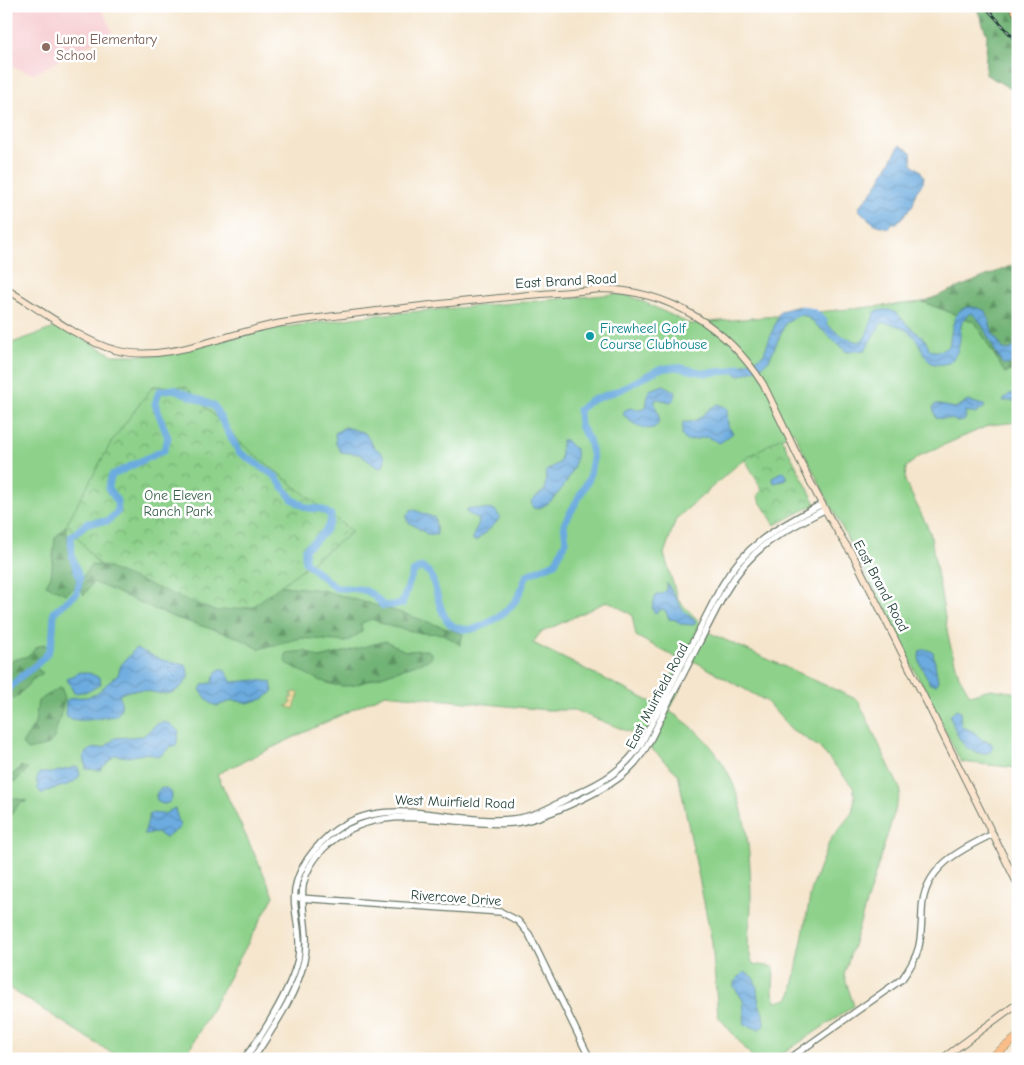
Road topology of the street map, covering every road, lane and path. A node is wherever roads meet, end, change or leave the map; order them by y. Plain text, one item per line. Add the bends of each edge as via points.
1 (1011, 6) edge
2 (1018, 14) edge
3 (6, 289) edge
4 (823, 507) junction
5 (561, 802) joint
6 (435, 819) joint
7 (993, 834) junction
8 (1018, 884) edge
9 (294, 898) junction
10 (302, 898) junction
11 (1018, 1003) edge
12 (1018, 1037) edge
13 (244, 1059) edge
14 (253, 1059) edge
15 (590, 1059) edge
16 (789, 1059) edge
17 (942, 1059) edge
18 (989, 1059) edge

1 - 2 main road
3 - 4 main road, East Brand Road via 95,342 115,350 143,354 287,322 554,293 616,290 648,295 700,318 722,335 751,366 763,384
4 - 5 street, East Muirfield Road via 775,529 742,557 721,587 633,756 606,780
4 - 6 street, East Muirfield Road via 773,537 741,568 726,591 650,741 620,777 592,793 522,822
4 - 7 main road, East Brand Road via 836,533 854,557
5 - 9 street, West Muirfield Road via 513,819 410,812 363,816 342,826 319,845 302,867
6 - 10 street, West Muirfield Road via 389,817 351,829 331,842 314,860 305,878
7 - 8 main road, East Brand Road
7 - 16 street via 948,858 932,876 923,899 921,945 902,979
9 - 10 street, Rivercove Drive
9 - 13 street, West Muirfield Road via 299,937 295,968 287,989
10 - 14 street, West Muirfield Road via 306,935 304,962 297,984
10 - 15 street, Rivercove Drive via 492,911 514,918 529,934
11 - 17 main road
12 - 18 highway

